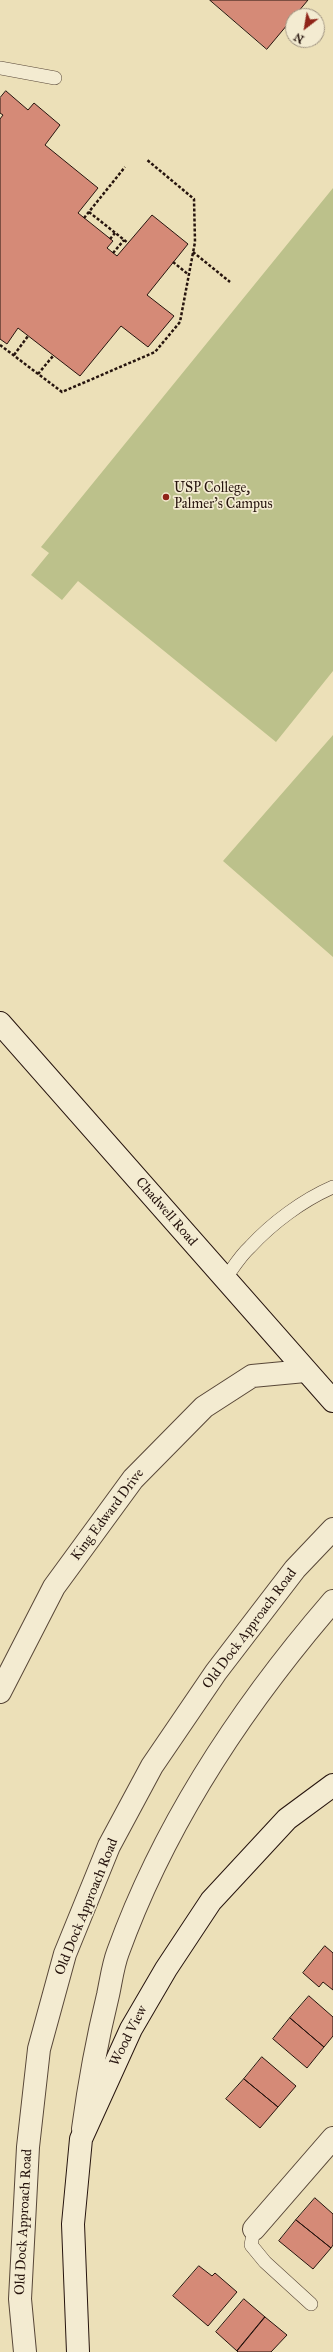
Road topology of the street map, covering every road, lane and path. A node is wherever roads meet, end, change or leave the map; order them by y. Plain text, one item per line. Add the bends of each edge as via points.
1 (0, 68) edge
2 (55, 78) dead end
3 (146, 159) dead end
4 (125, 167) dead end
5 (89, 212) junction
6 (84, 218) dead end
7 (116, 233) junction
8 (110, 239) dead end
9 (124, 240) junction
10 (128, 243) dead end
11 (193, 252) junction
12 (113, 253) dead end
13 (173, 262) dead end
14 (188, 275) junction
15 (230, 282) dead end
16 (28, 336) dead end
17 (0, 345) edge
18 (14, 355) junction
19 (53, 356) dead end
20 (38, 374) junction
21 (0, 1023) edge
22 (333, 1186) edge
23 (225, 1279) junction
24 (305, 1371) junction
25 (333, 1401) edge
26 (333, 1529) edge
27 (333, 1601) edge
28 (0, 1692) edge
29 (333, 1785) edge
30 (333, 2138) edge
31 (81, 2139) junction
32 (254, 2229) joint
33 (311, 2304) dead end
34 (25, 2352) edge
35 (78, 2352) edge

1 - 2 lane
3 - 11 path via 194,200
4 - 5 path
5 - 6 path
5 - 7 path
7 - 8 path
7 - 9 path
9 - 10 path
9 - 12 path
11 - 14 path
11 - 15 path
13 - 14 path
14 - 20 path via 180,322 155,352 62,392
16 - 18 path
17 - 18 path
18 - 20 path
19 - 20 path
21 - 23 street, Chadwell Road
22 - 23 lane via 288,1214 250,1247
23 - 24 street, Chadwell Road
24 - 25 street, Chadwell Road
24 - 28 street, King Edward Drive via 252,1376 204,1407 133,1479 54,1587
26 - 34 street, Old Dock Approach Road via 295,1569 216,1672 152,1766 109,1846 65,1954 39,2050 28,2147 20,2299
27 - 31 street via 290,1651 229,1736 158,1856 118,1953 94,2053
29 - 31 street, Wood View via 287,1819 211,1901 166,1969 131,2029
30 - 32 street
31 - 35 street, Wood View via 73,2224
32 - 33 lane via 251,2245 265,2262

